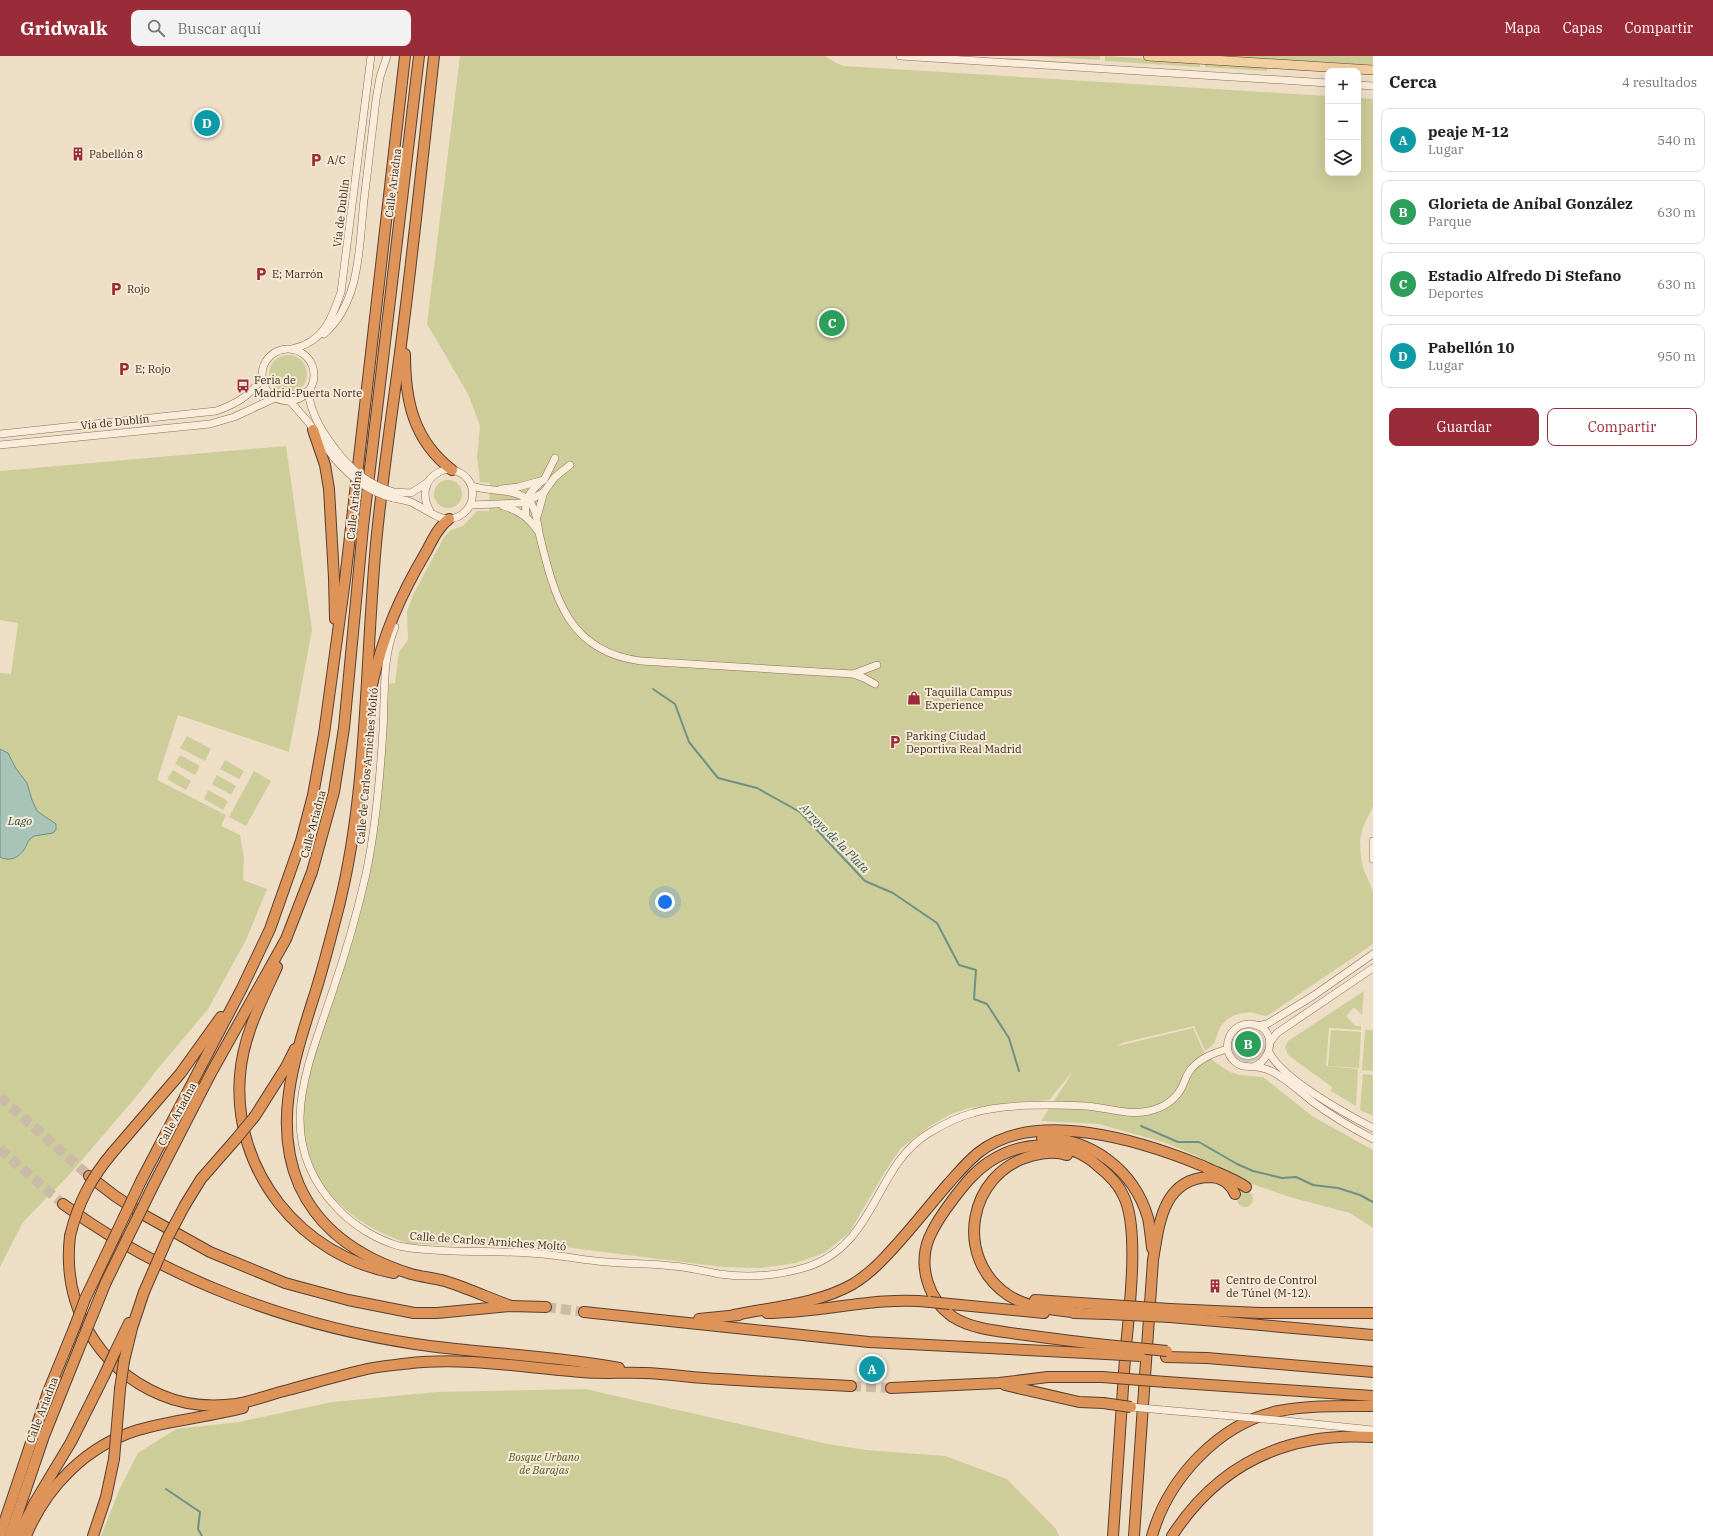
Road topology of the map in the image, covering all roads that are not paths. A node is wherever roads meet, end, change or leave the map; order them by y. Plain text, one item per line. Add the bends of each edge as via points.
1 (371, 56) edge
2 (387, 56) edge
3 (405, 56) edge
4 (419, 56) edge
5 (434, 56) edge
6 (440, 56) edge
7 (900, 56) edge
8 (1148, 56) edge
9 (1373, 70) edge
10 (1325, 83) edge
11 (1361, 85) edge
12 (1373, 86) edge
13 (423, 150) junction
14 (405, 316) junction
15 (312, 342) junction
16 (292, 349) junction
17 (262, 378) junction
18 (308, 391) junction
19 (275, 398) junction
20 (290, 401) junction
21 (313, 430) junction
22 (0, 434) edge
23 (0, 445) edge
24 (337, 456) junction
25 (558, 469) junction
26 (452, 470) junction
27 (544, 480) junction
28 (428, 482) junction
29 (472, 486) junction
30 (491, 490) junction
31 (544, 492) junction
32 (393, 495) junction
33 (528, 500) junction
34 (497, 504) junction
35 (471, 505) junction
36 (430, 511) junction
37 (526, 517) junction
38 (449, 519) junction
39 (537, 519) junction
40 (540, 537) junction
41 (433, 540) junction
42 (336, 656) junction
43 (877, 665) dead end
44 (853, 674) junction
45 (875, 684) dead end
46 (364, 720) junction
47 (1373, 841) edge
48 (1373, 859) edge
49 (286, 938) junction
50 (1373, 954) edge
51 (1373, 968) edge
52 (242, 988) junction
53 (1258, 1026) junction
54 (303, 1033) junction
55 (1270, 1042) junction
56 (1227, 1048) junction
57 (1269, 1052) junction
58 (1255, 1066) junction
59 (1373, 1128) edge
60 (1373, 1139) edge
61 (968, 1164) junction
62 (1106, 1172) junction
63 (89, 1176) tunnel mouth
64 (1246, 1187) dead end
65 (1235, 1194) dead end
66 (63, 1204) tunnel mouth
67 (978, 1255) junction
68 (1153, 1260) junction
69 (413, 1274) junction
70 (144, 1292) junction
71 (511, 1306) junction
72 (546, 1307) tunnel mouth
73 (1109, 1310) junction
74 (584, 1312) tunnel mouth
75 (1081, 1313) junction
76 (1170, 1313) junction
77 (1373, 1313) edge
78 (734, 1315) junction
79 (682, 1321) junction
80 (1373, 1335) edge
81 (1106, 1350) junction
82 (1373, 1372) edge
83 (644, 1373) junction
84 (322, 1381) junction
85 (999, 1383) junction
86 (851, 1386) tunnel mouth
87 (890, 1388) tunnel mouth
88 (1373, 1396) edge
89 (1373, 1406) edge
90 (1132, 1407) joint
91 (1373, 1430) edge
92 (1373, 1437) edge
93 (0, 1535) edge
94 (10, 1536) edge
95 (18, 1536) edge
96 (26, 1536) edge
97 (93, 1536) edge
98 (1113, 1536) edge
99 (1134, 1536) edge
100 (1152, 1536) edge
101 (1172, 1536) edge

1 - 15 street, Vía de Dublín via 341,292 328,322
2 - 15 street via 376,100 353,284 346,304 333,325
3 - 42 highway, Calle Ariadna
4 - 49 highway, Calle Ariadna via 363,527 344,728 334,792 312,872
5 - 13 highway
6 - 13 highway
7 - 10 street
8 - 9 main road
11 - 12 street
13 - 14 highway
14 - 26 highway via 405,382 412,414 430,448
14 - 46 highway via 376,543
15 - 16 street
16 - 17 street via 280,350 269,357 263,367
16 - 18 street via 306,356 313,368 314,376
17 - 19 street via 266,390
17 - 22 street, Vía de Dublín via 250,394 216,411
18 - 20 street
18 - 24 street via 309,402 316,419
19 - 20 street
19 - 23 street, Vía de Dublín via 234,417 210,424
20 - 21 street
21 - 24 street
21 - 42 highway via 325,465 329,489
24 - 32 street, bridge via 349,474 366,487
25 - 27 street
25 - 27 street via 555,458
25 - 31 street via 570,465 555,477
26 - 28 street via 435,474
26 - 29 street via 465,476
27 - 30 street
27 - 33 street via 529,493
28 - 32 street via 411,493
28 - 36 street via 424,492
29 - 30 street
29 - 35 street
30 - 33 street via 514,493
31 - 33 street
31 - 39 street
32 - 36 street
33 - 34 street via 521,503
33 - 37 street
33 - 39 street
34 - 35 street
34 - 37 street
35 - 38 street via 464,514
36 - 38 street via 437,517
37 - 40 street
38 - 41 highway via 441,526
39 - 40 street
40 - 44 street via 558,601 570,622 587,640 604,651 624,658 641,660
41 - 46 highway via 412,576 384,638
41 - 56 street, Calle de Carlos Arniches Moltó via 415,575 392,634 387,658 381,763 372,844 354,926 312,1050 299,1109 304,1153 315,1180 348,1218 371,1234 390,1243 414,1249 549,1254 604,1262 675,1266 735,1276 771,1275 791,1271 823,1260 849,1241 868,1215 898,1162 918,1140 932,1131 973,1112 1013,1107 1085,1106 1130,1113 1149,1111 1162,1106 1175,1096 1188,1074 1200,1061
42 - 52 highway, Calle Ariadna via 319,767 301,841 270,929
43 - 44 street
44 - 45 street
46 - 54 highway via 349,857 325,959
47 - 48 street
49 - 69 highway via 280,961 249,1030 240,1076 242,1125 255,1162 263,1180 286,1212 325,1246 367,1267
49 - 94 highway, Calle Ariadna, bridge via 211,1073 106,1282 44,1436
50 - 53 street via 1313,996 1267,1024
51 - 55 street via 1277,1033
52 - 84 highway, bridge via 180,1074 113,1152 88,1186 70,1236 69,1274 74,1298 96,1344 115,1366 131,1379 162,1395 183,1402 207,1405 236,1404
52 - 93 highway, Calle Ariadna, bridge via 142,1179 85,1299 48,1392
53 - 55 street via 1268,1035
53 - 56 street via 1244,1024 1233,1030
54 - 69 highway via 287,1101 286,1119 287,1143 300,1187 320,1218 350,1246 377,1261
54 - 70 highway, bridge via 286,1067 255,1116 201,1179 185,1205
55 - 57 street
56 - 58 street via 1232,1060 1237,1064 1243,1067
57 - 58 street via 1261,1063
57 - 59 street via 1279,1066 1317,1095
58 - 60 street via 1274,1072 1316,1104
61 - 64 highway via 992,1143 1008,1137 1038,1131 1085,1132 1154,1148 1195,1163
61 - 68 highway via 999,1146 1038,1138 1070,1141 1102,1155 1125,1174 1135,1188 1148,1220
61 - 78 highway via 874,1269 853,1284 827,1295
62 - 67 highway via 1083,1160 1054,1153 1028,1157 1006,1167 985,1190 976,1210 974,1229
62 - 81 highway via 1088,1157 1071,1149 1053,1146 1034,1145 1001,1155 976,1173 948,1206 929,1238 924,1259 926,1279 932,1293 947,1312 960,1321 1002,1332
62 - 98 highway via 1124,1195 1131,1233 1130,1291
63 - 71 highway via 138,1211 210,1252 285,1283 348,1300 414,1313
65 - 68 highway via 1228,1183 1213,1177 1192,1180 1178,1188 1164,1208
66 - 83 highway via 128,1245 180,1273 251,1303 324,1325 415,1344 586,1362
67 - 73 highway via 995,1278 1022,1296
67 - 75 highway via 984,1271 996,1286 1008,1295 1040,1307
68 - 99 highway
69 - 71 highway via 445,1281
70 - 95 highway, bridge via 71,1442
70 - 97 highway, bridge via 124,1361 114,1459 106,1497
71 - 72 highway
73 - 75 highway
73 - 76 highway, bridge
74 - 79 highway
75 - 78 highway, bridge via 1038,1313 930,1302 880,1302 786,1313
76 - 77 highway
76 - 80 highway
78 - 79 highway
79 - 81 highway via 869,1342
81 - 82 highway, bridge
83 - 84 highway via 585,1372 462,1363 414,1363 367,1369
83 - 86 highway
84 - 96 highway via 270,1400 138,1430 110,1441 85,1457 58,1483 39,1510
85 - 87 highway
85 - 88 highway, bridge via 1048,1377 1102,1378
85 - 90 highway, bridge via 1073,1401
89 - 100 highway via 1278,1411 1261,1416 1228,1433 1204,1452 1176,1484
90 - 91 street, bridge
92 - 101 highway via 1316,1439 1283,1447 1256,1458 1206,1493 1193,1506

